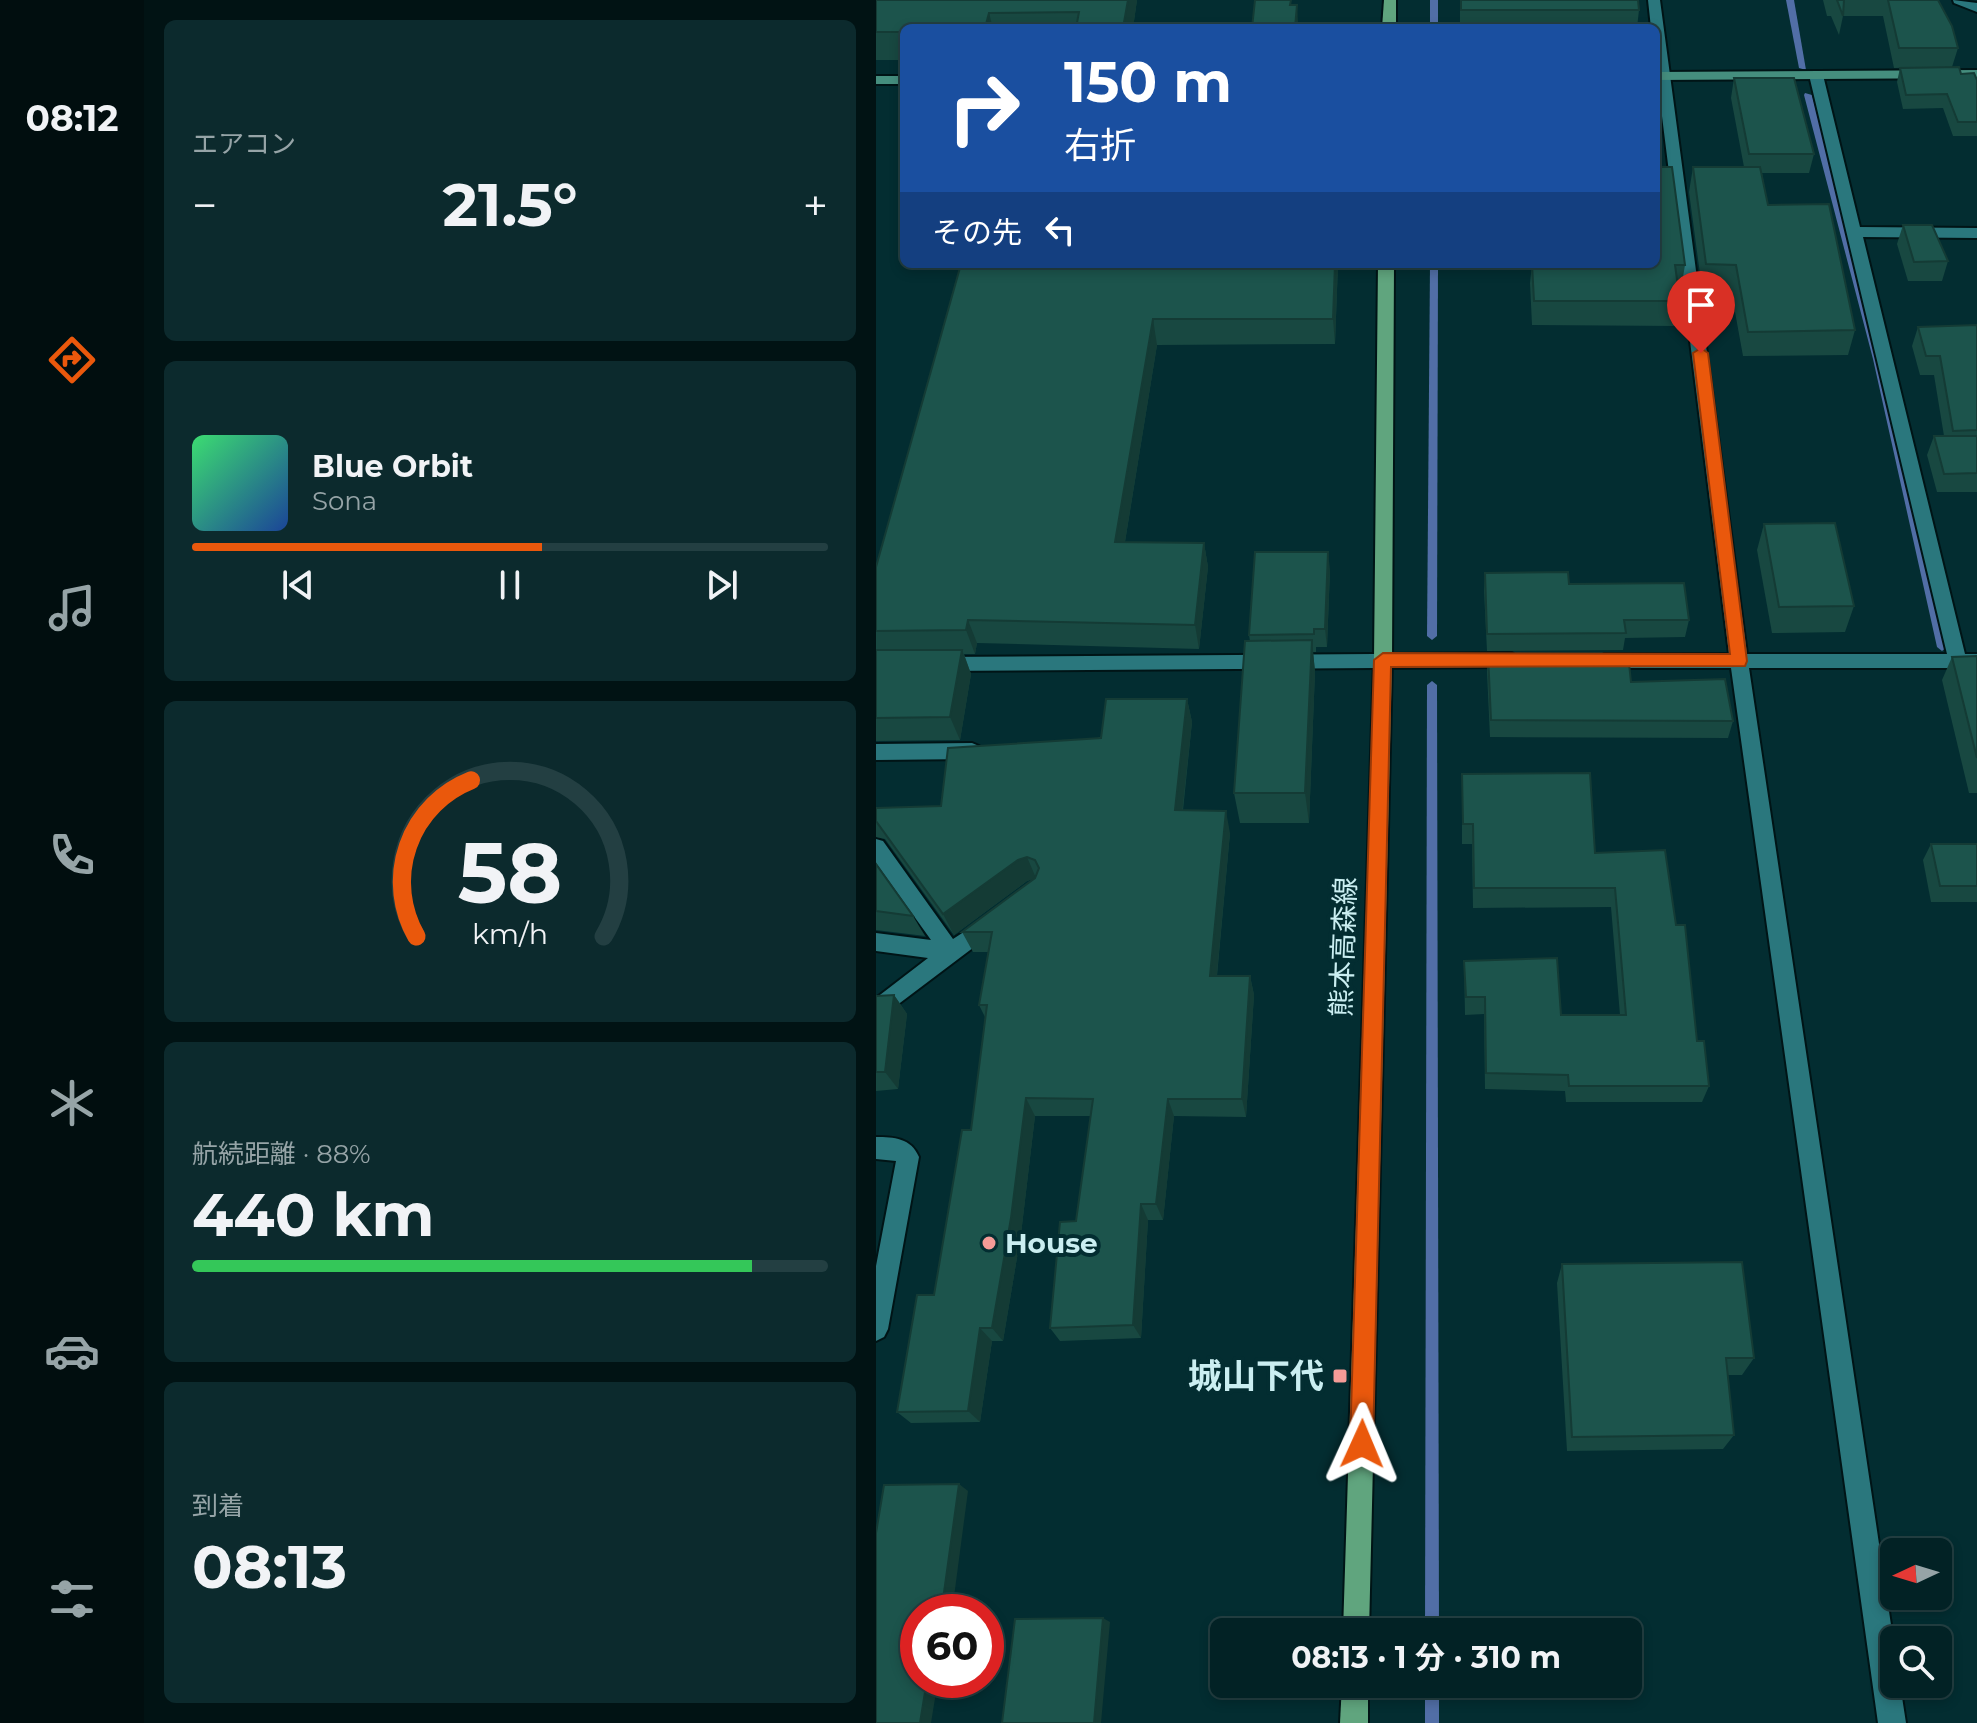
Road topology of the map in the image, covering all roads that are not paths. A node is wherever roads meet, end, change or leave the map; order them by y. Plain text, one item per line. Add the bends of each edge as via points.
1 (1390, 0) edge
2 (1654, 0) edge
3 (1959, 0) edge
4 (1977, 8) edge
5 (1389, 24) edge
6 (1656, 24) edge
7 (1977, 74) edge
8 (1816, 75) junction
9 (1661, 76) edge
10 (876, 80) edge
11 (900, 80) edge
12 (1855, 232) junction
13 (1977, 233) edge
14 (1386, 268) edge
15 (1383, 660) junction
16 (1538, 660) edge
17 (1584, 661) edge
18 (1739, 661) junction
19 (1968, 661) edge
20 (924, 664) edge
21 (986, 751) edge
22 (876, 752) edge
23 (876, 847) edge
24 (999, 917) edge
25 (876, 942) edge
26 (951, 952) junction
27 (876, 1011) edge
28 (876, 1148) edge
29 (876, 1329) edge
30 (1356, 1618) edge
31 (1355, 1698) edge
32 (1354, 1723) edge
33 (1892, 1723) edge

1 - 5 main road
2 - 6 street
3 - 4 street
7 - 8 street
8 - 9 street
8 - 12 street
9 - 18 street
10 - 11 street
12 - 13 street
12 - 19 street
14 - 15 main road, 熊本高森線
15 - 16 street
15 - 20 street
15 - 30 main road, 熊本高森線
17 - 18 street
18 - 19 street
18 - 33 street
21 - 22 street
23 - 26 street
24 - 26 street
25 - 26 street
26 - 27 street
28 - 29 street via 896,1148 908,1157
31 - 32 main road

